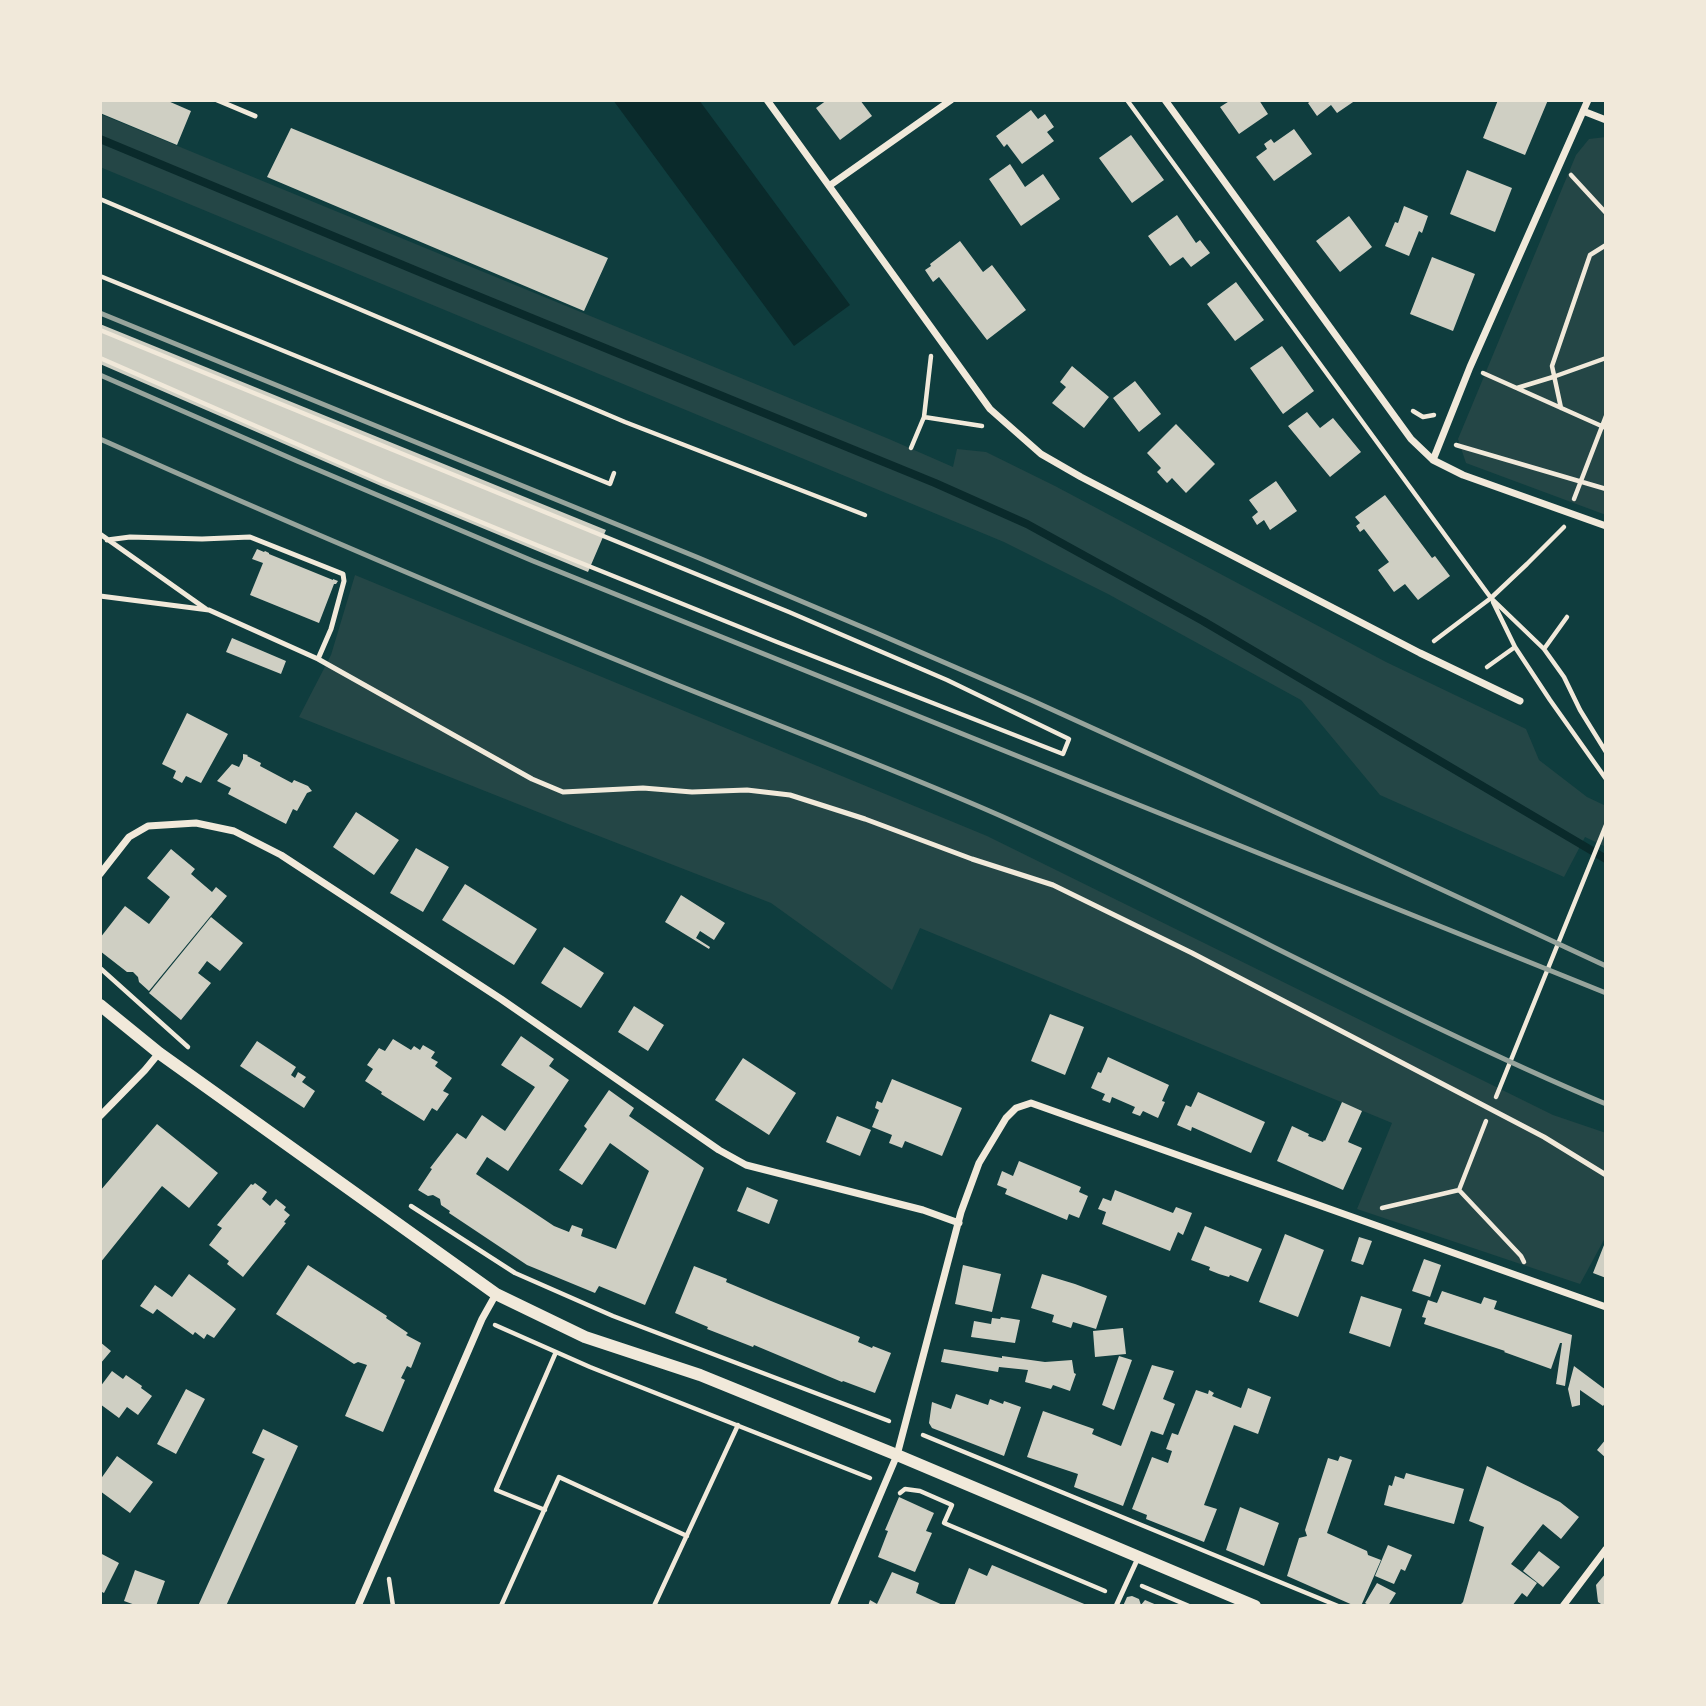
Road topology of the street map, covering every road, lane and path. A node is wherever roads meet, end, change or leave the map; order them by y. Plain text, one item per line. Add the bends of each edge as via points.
1 (217, 100) edge
2 (767, 100) edge
3 (951, 100) edge
4 (1127, 100) edge
5 (1165, 100) edge
6 (1588, 100) edge
7 (1583, 111) junction
8 (255, 116) dead end
9 (1606, 120) edge
10 (1560, 163) junction
11 (829, 186) junction
12 (100, 199) edge
13 (1606, 213) edge
14 (1606, 245) edge
15 (100, 276) edge
16 (100, 330) edge
17 (934, 331) junction
18 (100, 358) edge
19 (1606, 358) edge
20 (1471, 367) junction
21 (1553, 377) junction
22 (1516, 388) junction
23 (1405, 401) dead end
24 (1561, 408) junction
25 (1440, 409) dead end
26 (1606, 416) edge
27 (925, 417) junction
28 (1604, 427) edge
29 (1013, 431) junction
30 (1455, 445) dead end
31 (911, 448) dead end
32 (1433, 460) junction
33 (614, 473) dead end
34 (1581, 481) junction
35 (1606, 489) edge
36 (1570, 512) junction
37 (865, 515) dead end
38 (1606, 526) edge
39 (100, 534) edge
40 (107, 540) junction
41 (100, 596) edge
42 (1491, 598) junction
43 (209, 610) junction
44 (1567, 617) dead end
45 (1515, 647) junction
46 (1544, 649) junction
47 (1420, 653) junction
48 (318, 659) junction
49 (1472, 678) junction
50 (1520, 701) dead end
51 (1606, 752) edge
52 (1606, 779) edge
53 (1606, 825) edge
54 (100, 874) edge
55 (100, 968) edge
56 (100, 1005) edge
57 (159, 1053) junction
58 (196, 1053) dead end
59 (1492, 1106) dead end
60 (100, 1116) edge
61 (1487, 1118) dead end
62 (1606, 1175) edge
63 (1459, 1190) junction
64 (408, 1204) dead end
65 (1359, 1220) junction
66 (958, 1223) junction
67 (1521, 1256) dead end
68 (496, 1294) junction
69 (1606, 1307) edge
70 (482, 1320) junction
71 (556, 1352) junction
72 (889, 1421) dead end
73 (737, 1425) junction
74 (923, 1434) dead end
75 (897, 1455) junction
76 (885, 1485) junction
77 (920, 1491) dead end
78 (544, 1510) junction
79 (687, 1536) junction
80 (1606, 1549) edge
81 (1138, 1557) junction
82 (1128, 1580) junction
83 (1120, 1597) junction
84 (358, 1606) edge
85 (501, 1606) edge
86 (654, 1606) edge
87 (833, 1606) edge
88 (1116, 1606) edge
89 (1189, 1606) edge
90 (1255, 1606) edge
91 (1338, 1606) edge
92 (1563, 1606) edge

1 - 8 lane
2 - 11 street
3 - 11 street
4 - 42 path
5 - 32 street via 1411,439
6 - 7 street
7 - 9 street
7 - 10 street
10 - 13 path
10 - 20 street
11 - 17 street
12 - 37 path via 625,422
14 - 21 path via 1590,255 1552,366
15 - 33 path via 610,484
16 - 18 path via 947,680 1069,739 1063,754 539,546
17 - 27 path
17 - 29 street via 990,410
19 - 21 path
20 - 22 path
20 - 32 street
21 - 22 path
21 - 24 path
22 - 24 path
23 - 25 path via 1423,417
24 - 28 path
26 - 28 path
27 - 29 path
27 - 31 path
28 - 34 path
29 - 47 street via 1081,477
30 - 34 path
32 - 36 street
34 - 35 path
34 - 36 path
36 - 38 street
36 - 42 path via 1564,527
39 - 40 lane
40 - 43 lane
40 - 48 lane via 250,537 343,574 331,629
41 - 43 lane
42 - 45 path
42 - 46 path
42 - 47 path
43 - 48 lane
44 - 46 path
45 - 49 path
45 - 52 path
46 - 51 path
47 - 49 street
48 - 62 lane via 563,792 643,788 790,795 1054,885 1544,1137
49 - 50 street
53 - 59 path
54 - 66 street via 129,837 148,826 196,823 234,831 281,855 746,1165
55 - 58 path
56 - 57 street
57 - 60 street
57 - 68 street
61 - 63 path
63 - 65 path via 1374,1210
63 - 67 path
64 - 72 path via 515,1273 612,1316
65 - 66 street via 1031,1102 1006,1118 979,1163
65 - 69 street
66 - 75 street
68 - 70 street
68 - 75 street via 585,1337 700,1375
70 - 71 path
70 - 84 street
71 - 73 path
71 - 78 path via 496,1490
73 - 76 path
73 - 79 path
74 - 91 path
75 - 76 street
75 - 81 street
76 - 87 street
77 - 83 path via 952,1504 944,1523
78 - 79 path via 559,1477
78 - 85 path
79 - 86 path
80 - 92 street
81 - 82 lane
81 - 90 street
82 - 83 lane
82 - 89 path
83 - 88 lane

